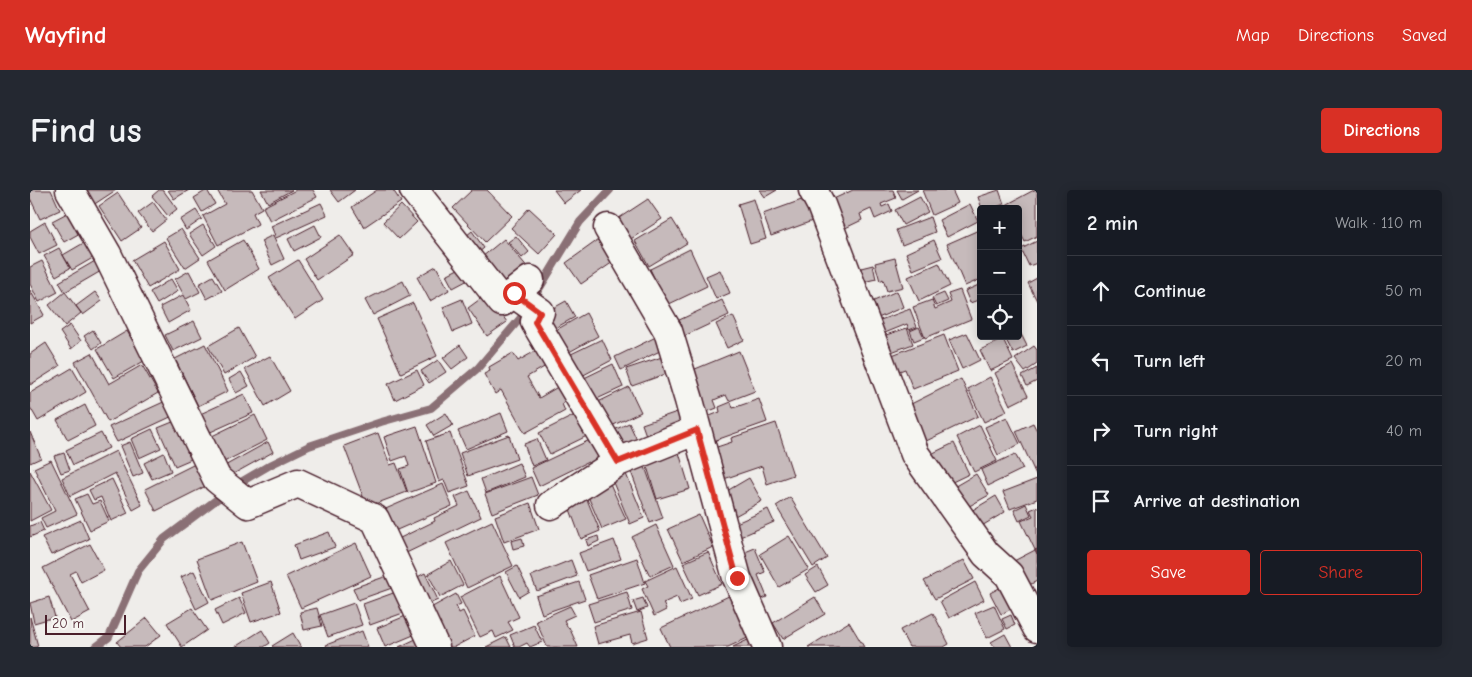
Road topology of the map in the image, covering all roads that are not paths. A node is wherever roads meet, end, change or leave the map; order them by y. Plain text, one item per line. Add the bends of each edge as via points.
1 (70, 190) edge
2 (414, 190) edge
3 (813, 190) edge
4 (608, 228) dead end
5 (697, 430) junction
6 (618, 462) junction
7 (551, 506) dead end
8 (1037, 628) edge
9 (435, 647) edge
10 (767, 647) edge

1 - 9 street via 107,254 217,479 248,504 298,483 375,518
2 - 6 street via 502,302 525,295 540,312 535,322
3 - 8 street via 915,454 986,554 1008,576
4 - 5 street via 668,331
5 - 6 street
5 - 10 street via 737,578
6 - 7 street

